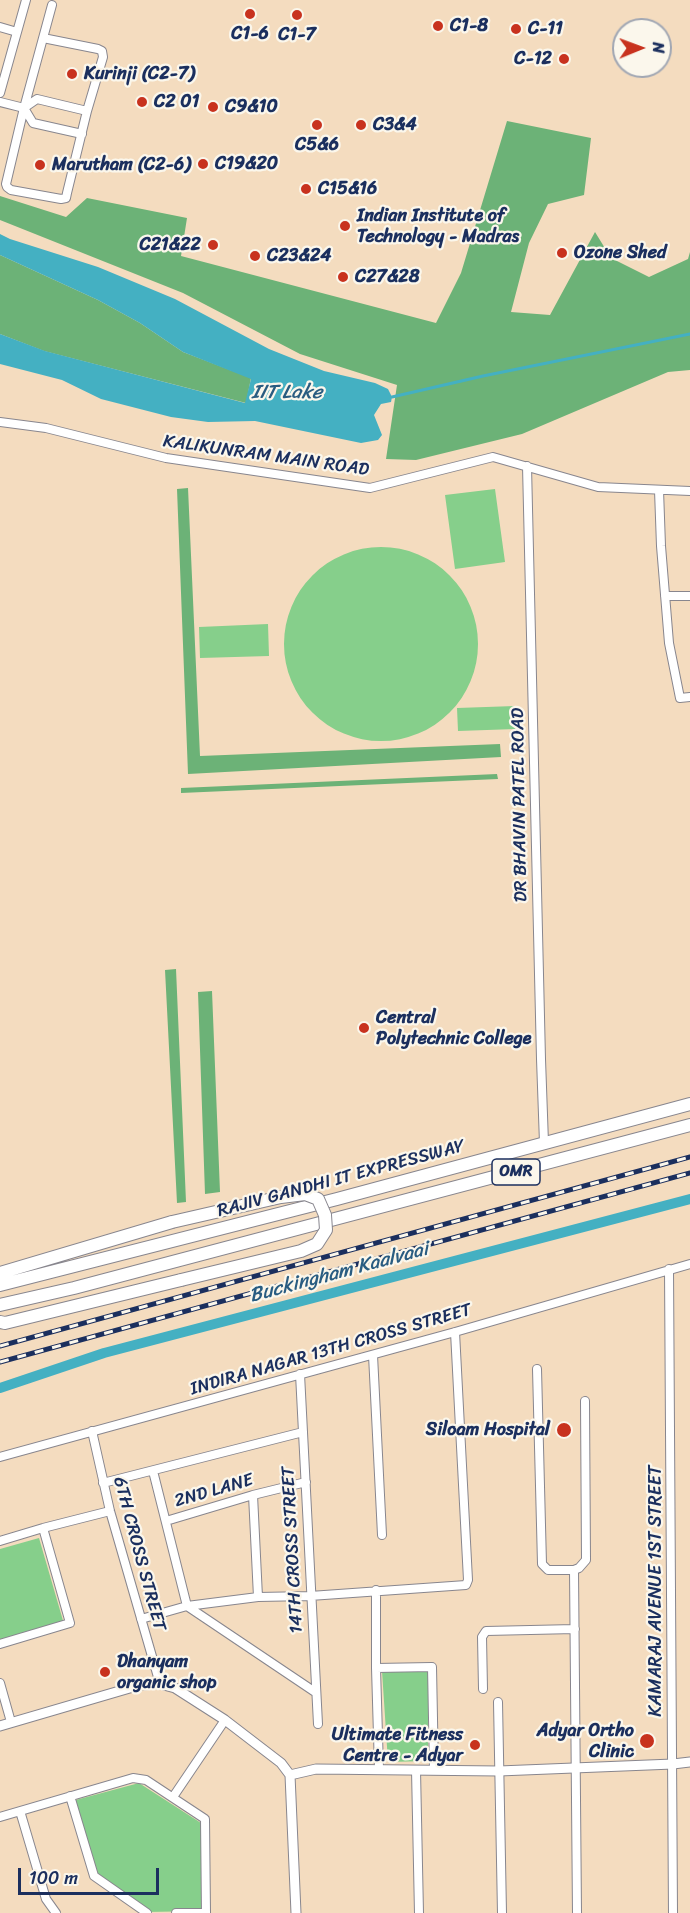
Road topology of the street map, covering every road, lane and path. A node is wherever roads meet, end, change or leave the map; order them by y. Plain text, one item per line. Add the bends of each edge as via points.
1 (26, 0) edge
2 (52, 4) dead end
3 (0, 27) edge
4 (17, 33) junction
5 (43, 38) junction
6 (0, 93) edge
7 (0, 102) edge
8 (24, 108) junction
9 (87, 111) junction
10 (82, 134) junction
11 (0, 422) edge
12 (527, 466) junction
13 (659, 490) junction
14 (690, 491) edge
15 (665, 596) junction
16 (690, 596) edge
17 (690, 698) edge
18 (690, 1104) edge
19 (690, 1125) edge
20 (544, 1143) junction
21 (690, 1264) edge
22 (669, 1269) junction
23 (0, 1273) edge
24 (0, 1285) edge
25 (0, 1305) edge
26 (0, 1322) edge
27 (455, 1332) junction
28 (373, 1354) junction
29 (537, 1369) dead end
30 (300, 1374) junction
31 (585, 1401) dead end
32 (92, 1431) junction
33 (303, 1432) junction
34 (0, 1457) edge
35 (153, 1471) junction
36 (306, 1482) junction
37 (103, 1483) junction
38 (254, 1495) junction
39 (110, 1511) junction
40 (166, 1521) junction
41 (43, 1528) junction
42 (382, 1535) dead end
43 (0, 1541) edge
44 (574, 1570) junction
45 (376, 1590) junction
46 (310, 1596) junction
47 (258, 1597) junction
48 (187, 1606) junction
49 (141, 1619) junction
50 (574, 1629) junction
51 (0, 1644) edge
52 (376, 1668) junction
53 (0, 1683) edge
54 (160, 1684) junction
55 (483, 1689) dead end
56 (315, 1692) junction
57 (498, 1702) dead end
58 (225, 1720) junction
59 (11, 1722) junction
60 (318, 1724) dead end
61 (0, 1726) edge
62 (690, 1762) edge
63 (673, 1764) junction
64 (576, 1768) junction
65 (379, 1769) junction
66 (416, 1770) junction
67 (434, 1770) junction
68 (500, 1771) junction
69 (290, 1775) junction
70 (70, 1796) junction
71 (173, 1797) junction
72 (20, 1811) junction
73 (0, 1816) edge
74 (56, 1913) edge
75 (147, 1913) edge
76 (176, 1913) edge
77 (206, 1913) edge
78 (296, 1913) edge
79 (419, 1913) edge
80 (502, 1913) edge
81 (578, 1913) edge
82 (673, 1913) edge

1 - 4 street
2 - 5 street
3 - 4 street
4 - 6 street
5 - 8 street
5 - 9 street via 102,51
7 - 8 street
8 - 9 street via 37,99
8 - 10 street via 33,123
8 - 10 street via 6,184 11,190 66,198
9 - 10 street
11 - 12 street, KALIKUNRAM MAIN ROAD via 46,428 166,458 370,488 492,457
12 - 13 street, KALIKUNRAM MAIN ROAD via 598,487
12 - 20 street, DR BHAVIN PATEL ROAD
13 - 14 street, KALIKUNRAM MAIN ROAD
13 - 15 street
15 - 16 street
15 - 17 street via 680,698
18 - 20 main road, RAJIV GANDHI IT EXPRESSWAY / OMR
19 - 25 main road, RAJIV GANDHI IT EXPRESSWAY / OMR
20 - 24 main road, RAJIV GANDHI IT EXPRESSWAY / OMR
21 - 22 street, INDIRA NAGAR 13TH CROSS STREET
22 - 27 street, INDIRA NAGAR 13TH CROSS STREET
22 - 63 street, KAMARAJ AVENUE 1ST STREET
23 - 26 main road, bridge via 172,1222 282,1197 305,1194 318,1199 325,1215 326,1230 317,1244 301,1251
27 - 28 street, INDIRA NAGAR 13TH CROSS STREET
27 - 45 street via 468,1580 466,1584
28 - 30 street, INDIRA NAGAR 13TH CROSS STREET
28 - 42 street
29 - 44 street via 542,1564 548,1570
30 - 32 street, INDIRA NAGAR 13TH CROSS STREET
30 - 33 street, 14TH CROSS STREET
31 - 44 street via 586,1560
32 - 34 street, INDIRA NAGAR 13TH CROSS STREET
32 - 37 street, 6TH CROSS STREET
33 - 35 street
33 - 36 street, 14TH CROSS STREET
35 - 37 street
35 - 40 street
36 - 38 street, 2ND LANE
36 - 46 street, 14TH CROSS STREET
37 - 39 street, 6TH CROSS STREET
38 - 40 street, 2ND LANE
38 - 47 street
39 - 41 street
39 - 49 street, 6TH CROSS STREET
40 - 48 street
41 - 43 street
41 - 51 street via 70,1623
44 - 50 street
45 - 46 street
45 - 52 street
46 - 47 street
46 - 56 street, 14TH CROSS STREET
47 - 48 street
48 - 49 street
48 - 56 street
49 - 54 street, 6TH CROSS STREET
50 - 55 street via 486,1631 482,1637
50 - 64 street
52 - 65 street
52 - 67 street via 432,1666
53 - 59 street
54 - 58 street via 175,1688
54 - 59 street via 140,1685
56 - 60 street, 14TH CROSS STREET
57 - 68 street
58 - 69 street via 281,1762
58 - 71 street
59 - 61 street
62 - 63 street
63 - 64 street
63 - 82 street, KAMARAJ AVENUE 1ST STREET
64 - 68 street
64 - 81 street
65 - 66 street
65 - 69 street via 316,1769
66 - 67 street
66 - 79 street
67 - 68 street
68 - 80 street
69 - 78 street
70 - 71 street via 133,1778 146,1780
70 - 72 street
70 - 75 street via 94,1876
71 - 77 street via 206,1821
72 - 73 street
72 - 74 street via 46,1899
76 - 77 street

